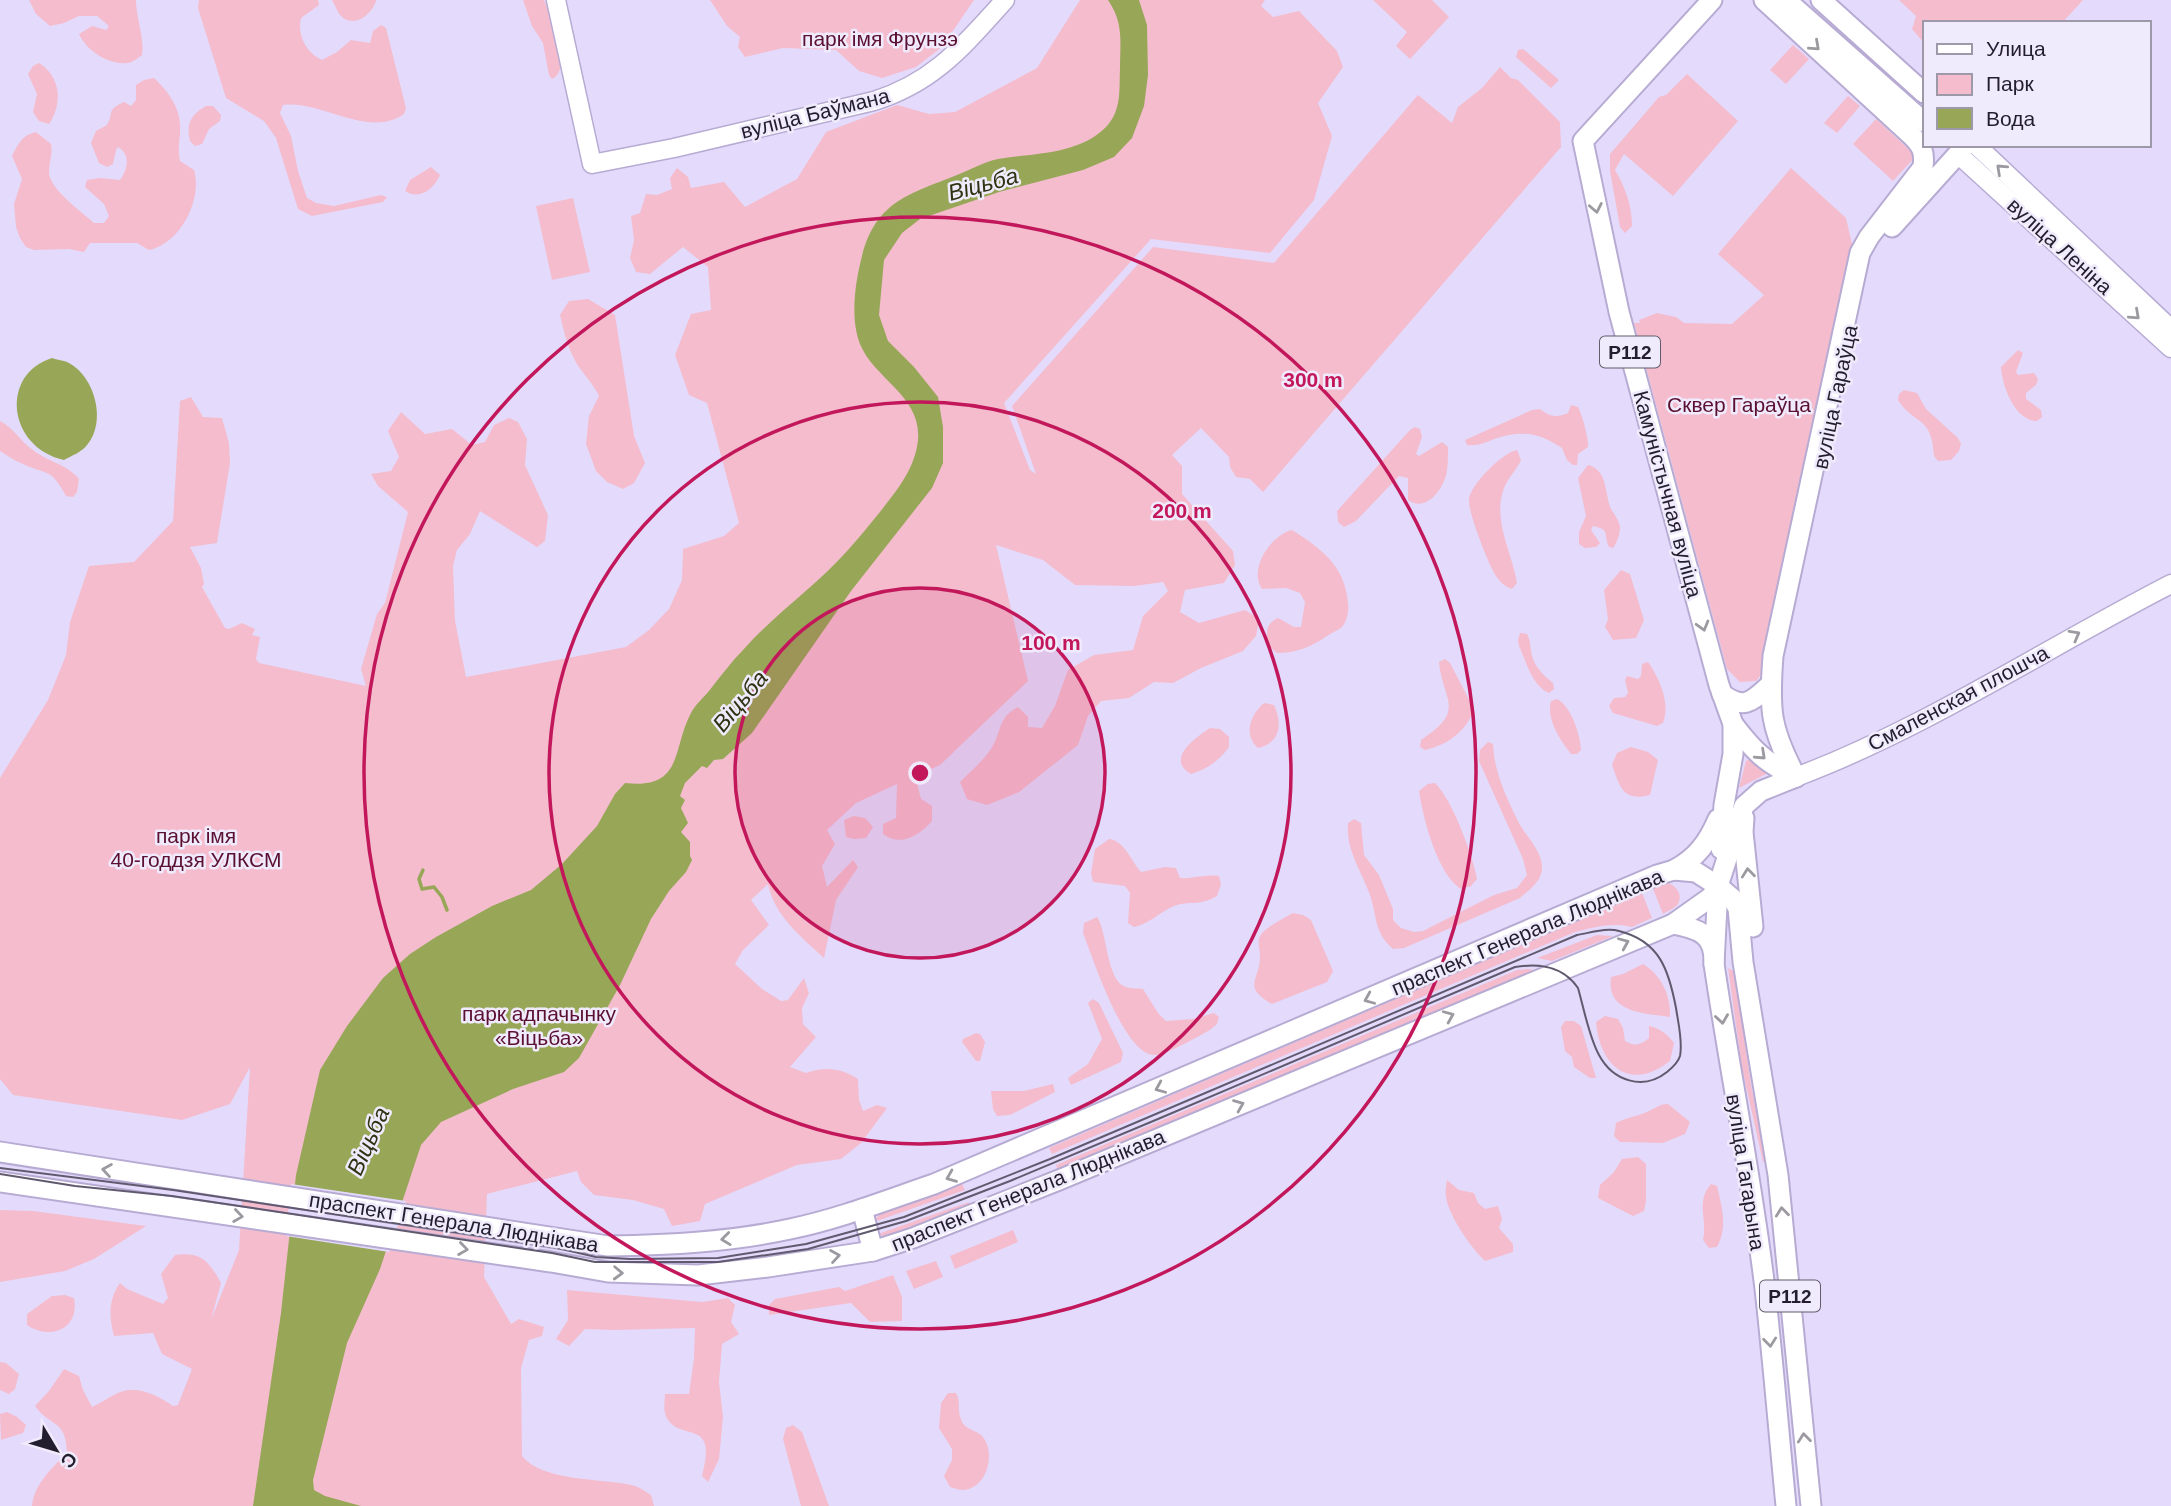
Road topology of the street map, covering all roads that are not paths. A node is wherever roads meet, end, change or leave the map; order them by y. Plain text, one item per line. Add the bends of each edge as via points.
1 (556, 0) edge
2 (1712, 0) edge
3 (1764, 0) edge
4 (1786, 0) edge
5 (1821, 0) edge
6 (999, 7) edge
7 (1923, 92) edge
8 (1923, 121) edge
9 (1962, 147) edge
10 (2171, 329) edge
11 (2171, 348) edge
12 (2171, 584) edge
13 (1771, 684) junction
14 (1722, 694) junction
15 (1733, 724) junction
16 (1796, 777) junction
17 (1734, 805) junction
18 (1674, 870) junction
19 (1718, 886) junction
20 (1673, 923) junction
21 (1714, 964) junction
22 (1759, 1068) junction
23 (0, 1152) edge
24 (1778, 1175) junction
25 (1749, 1177) junction
26 (0, 1182) edge
27 (862, 1209) junction
28 (873, 1251) junction
29 (1786, 1506) edge
30 (1811, 1506) edge

1 - 6 main road, вуліца Баўмана via 592,164 896,94 940,69
2 -> 14 main road, Камуністычная вуліца / Р112 via 1583,141 1619,312
3 -> 13 main road, вуліца Гараўца via 1924,152 1923,167 1860,253 1773,656
4 - 8 main road
5 - 7 main road
10 -> 9 main road, вуліца Леніна
9 -> 11 main road, вуліца Леніна
9 - 13 main road, вуліца Гараўца via 1867,258
16 -> 12 main road, Смаленская плошча via 1896,734
13 - 14 main road via 1747,703
13 - 16 main road, вуліца Гараўца via 1775,730
14 - 15 main road, Камуністычная вуліца / Р112
15 -> 16 main road via 1773,766
15 - 17 main road, Камуністычная вуліца / Р112
16 - 17 main road, Смаленская плошча
17 - 18 main road via 1697,855
17 - 19 main road, вуліца Гагарына / Р112
22 -> 17 main road, вуліца Гагарына / Р112 via 1756,961 1743,832
18 - 19 main road, праспект Генерала Люднікава via 1696,872
18 -> 27 main road, праспект Генерала Люднікава via 1002,1156
19 - 20 main road, праспект Генерала Люднікава via 1711,897
19 - 21 main road, вуліца Гагарына / Р112
19 - 22 main road, вуліца Гагарына via 1738,908
20 - 21 main road, вуліца Гагарына via 1709,938
28 -> 20 main road, праспект Генерала Люднікава via 1047,1185
21 -> 25 main road, вуліца Гагарына / Р112
22 - 24 main road, вуліца Гагарына / Р112
27 -> 23 main road, праспект Генерала Люднікава via 765,1234 674,1245 608,1246
24 - 25 main road
30 -> 24 main road, вуліца Гагарына / Р112
25 -> 29 main road, вуліца Гагарына / Р112
26 -> 28 main road, праспект Генерала Люднікава via 608,1272 698,1275
27 - 28 main road

